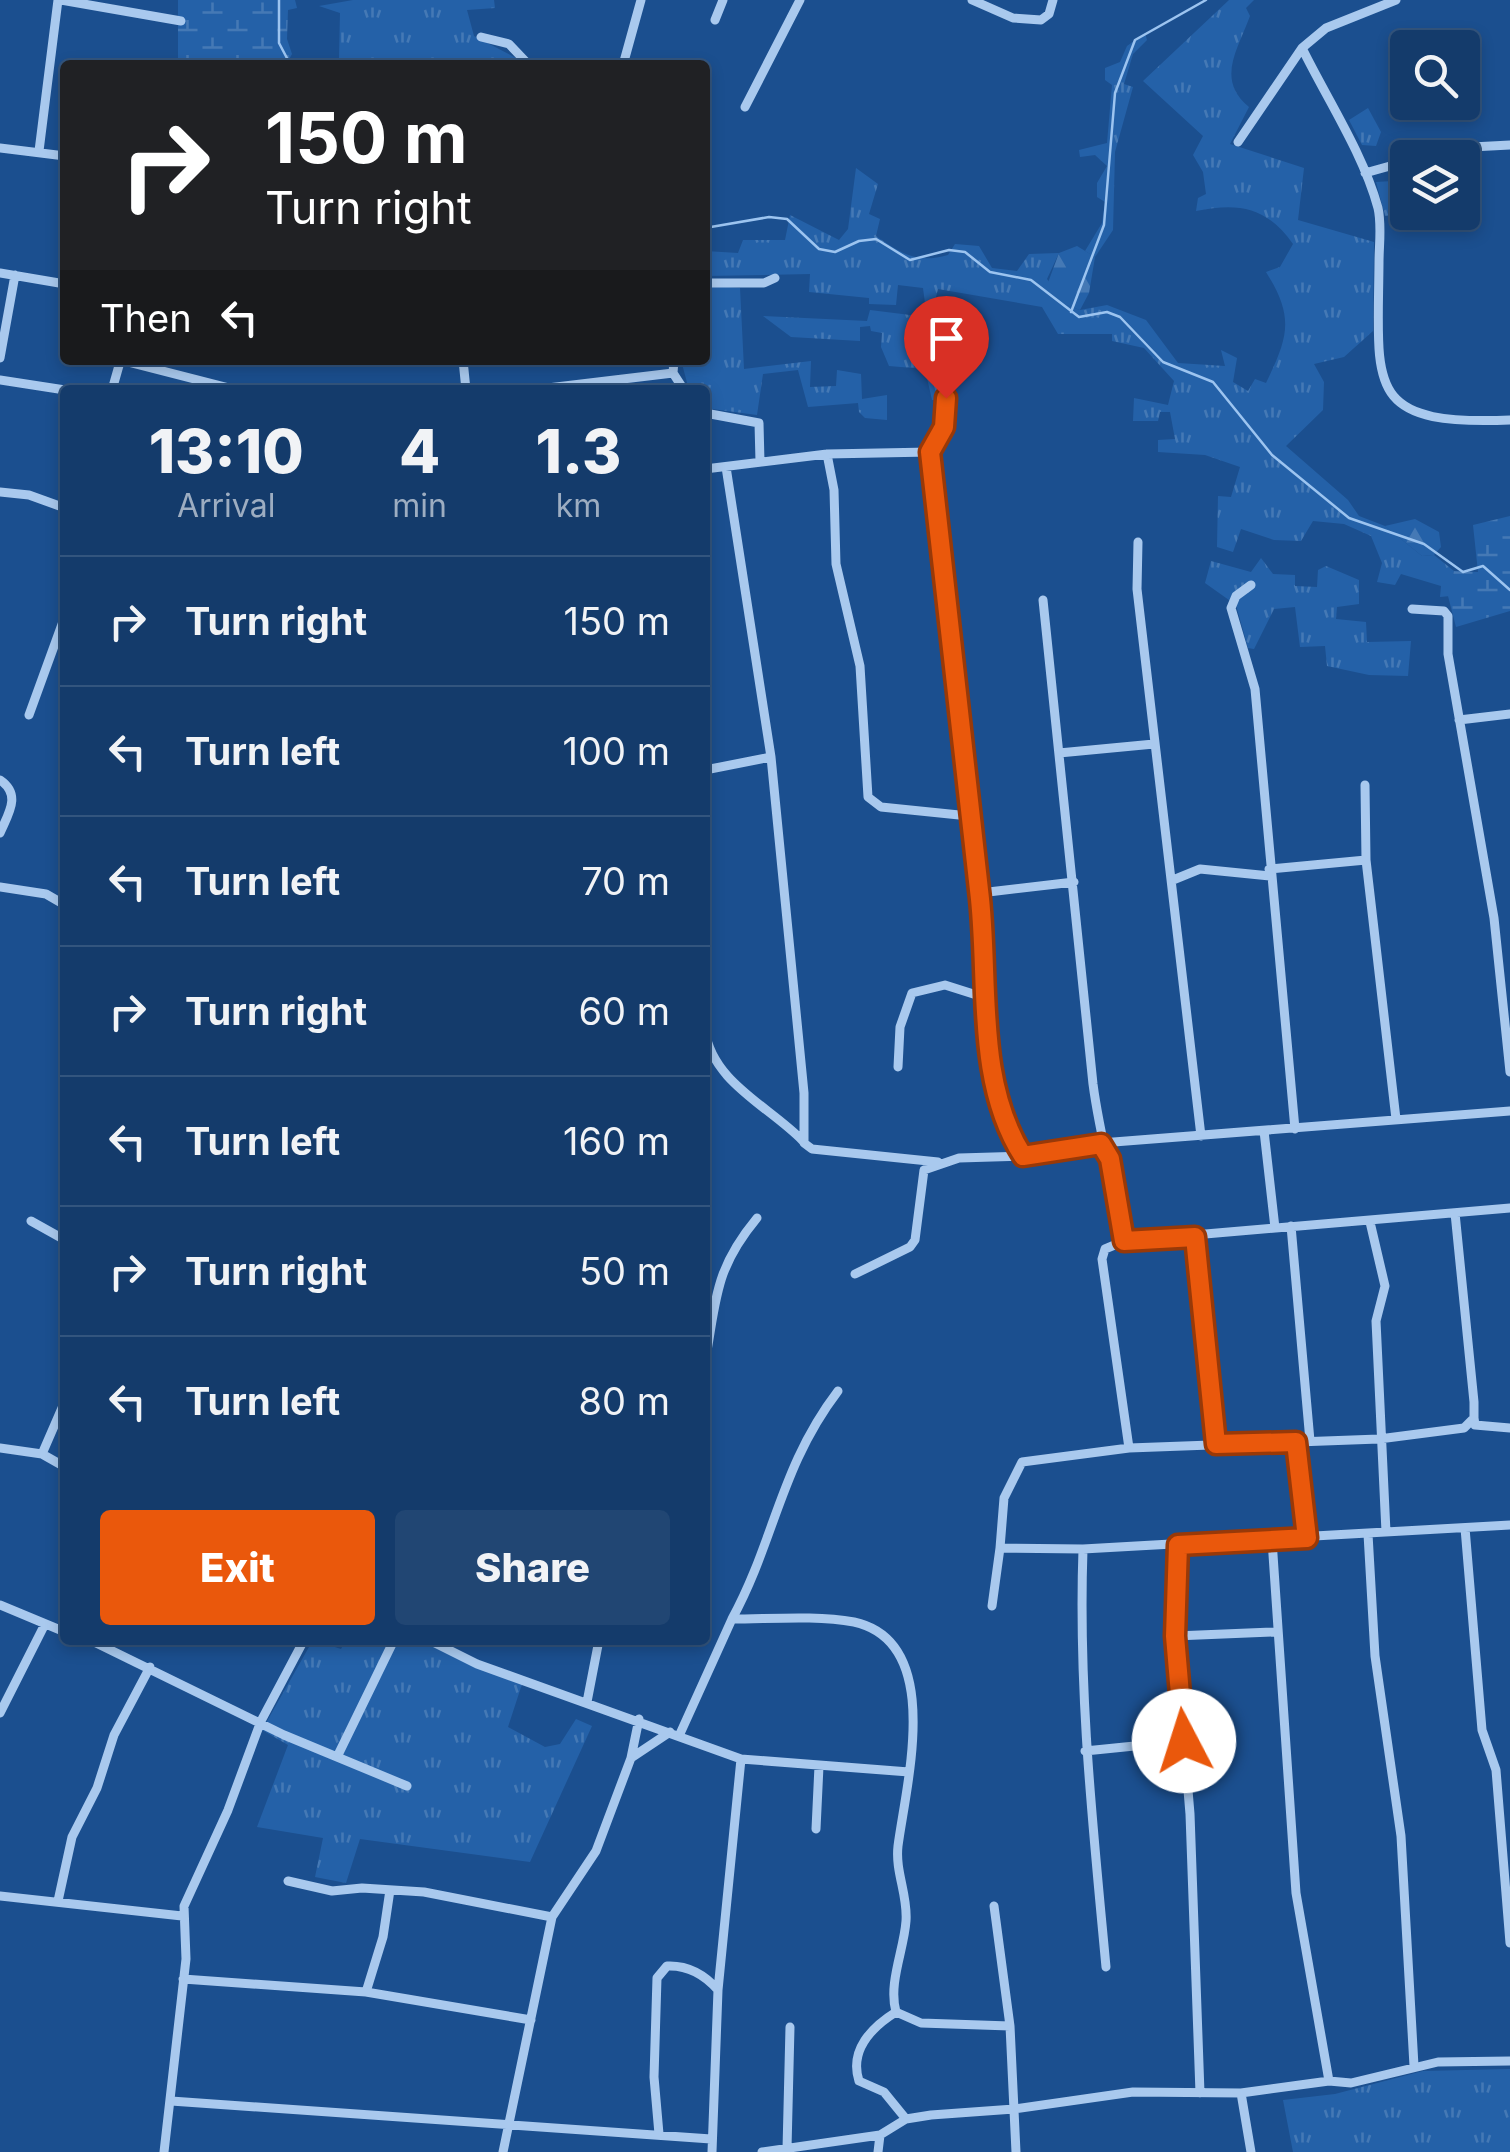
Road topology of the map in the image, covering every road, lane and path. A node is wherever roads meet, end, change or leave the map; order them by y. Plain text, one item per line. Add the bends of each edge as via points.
1 (60, 0) edge
2 (640, 0) edge
3 (723, 0) edge
4 (800, 0) edge
5 (972, 0) edge
6 (1053, 0) edge
7 (1396, 0) edge
8 (715, 20) dead end
9 (180, 21) dead end
10 (481, 37) dead end
11 (1302, 48) junction
12 (524, 60) edge
13 (624, 60) edge
14 (745, 107) dead end
15 (1238, 142) dead end
16 (1510, 145) edge
17 (1480, 147) edge
18 (0, 148) edge
19 (39, 151) junction
20 (60, 155) edge
21 (1390, 165) edge
22 (1365, 173) junction
23 (0, 272) edge
24 (16, 275) junction
25 (776, 278) dead end
26 (60, 283) edge
27 (710, 283) edge
28 (951, 338) dead end
29 (0, 358) edge
30 (134, 365) edge
31 (673, 365) edge
32 (672, 373) junction
33 (0, 380) edge
34 (203, 385) edge
35 (615, 385) edge
36 (680, 385) edge
37 (60, 389) edge
38 (710, 414) edge
39 (1510, 420) edge
40 (930, 452) junction
41 (827, 454) junction
42 (760, 462) junction
43 (726, 467) junction
44 (710, 469) edge
45 (0, 492) edge
46 (60, 506) edge
47 (1138, 542) dead end
48 (1251, 585) dead end
49 (1042, 600) dead end
50 (1412, 609) dead end
51 (60, 630) edge
52 (1510, 714) edge
53 (29, 715) dead end
54 (1460, 720) junction
55 (1154, 744) junction
56 (1060, 753) junction
57 (771, 757) junction
58 (710, 769) edge
59 (0, 780) edge
60 (1365, 785) dead end
61 (969, 816) junction
62 (0, 833) edge
63 (1366, 860) junction
64 (1269, 872) junction
65 (1173, 880) junction
66 (1074, 882) junction
67 (0, 888) edge
68 (980, 893) junction
69 (60, 901) edge
70 (986, 998) junction
71 (710, 1052) edge
72 (898, 1068) dead end
73 (1510, 1072) edge
74 (1510, 1111) edge
75 (1396, 1118) junction
76 (1295, 1128) junction
77 (1264, 1131) junction
78 (1201, 1136) junction
79 (804, 1143) junction
80 (1101, 1144) junction
81 (1023, 1156) junction
82 (938, 1162) junction
83 (1510, 1208) edge
84 (1455, 1213) junction
85 (758, 1218) dead end
86 (31, 1222) dead end
87 (1370, 1222) junction
88 (1292, 1226) junction
89 (1275, 1228) junction
90 (60, 1237) edge
91 (1195, 1237) junction
92 (1124, 1241) junction
93 (854, 1274) dead end
94 (710, 1335) edge
95 (838, 1391) dead end
96 (60, 1413) edge
97 (1474, 1418) junction
98 (1510, 1428) edge
99 (1378, 1439) junction
100 (1310, 1440) junction
101 (1296, 1442) junction
102 (1216, 1444) junction
103 (0, 1448) edge
104 (1129, 1448) junction
105 (42, 1454) junction
106 (60, 1464) edge
107 (1510, 1525) edge
108 (1466, 1528) junction
109 (1386, 1532) junction
110 (1368, 1534) junction
111 (1307, 1538) junction
112 (1272, 1540) junction
113 (1178, 1545) junction
114 (1000, 1548) junction
115 (1083, 1550) junction
116 (0, 1604) edge
117 (992, 1606) dead end
118 (732, 1619) junction
119 (44, 1626) junction
120 (60, 1631) edge
121 (1275, 1632) junction
122 (1175, 1636) junction
123 (101, 1645) edge
124 (301, 1645) edge
125 (392, 1645) edge
126 (439, 1645) edge
127 (598, 1645) edge
128 (150, 1667) junction
129 (587, 1702) junction
130 (0, 1713) edge
131 (639, 1720) junction
132 (260, 1722) junction
133 (674, 1734) junction
134 (1184, 1741) junction
135 (1085, 1751) junction
136 (338, 1755) junction
137 (631, 1758) junction
138 (741, 1759) junction
139 (818, 1766) junction
140 (909, 1772) junction
141 (407, 1786) dead end
142 (816, 1829) dead end
143 (288, 1881) dead end
144 (390, 1890) junction
145 (0, 1896) edge
146 (58, 1901) junction
147 (994, 1906) dead end
148 (182, 1916) junction
149 (552, 1917) junction
150 (1510, 1942) edge
151 (1106, 1967) dead end
152 (184, 1978) junction
153 (718, 1990) junction
154 (366, 1992) junction
155 (896, 2012) junction
156 (531, 2020) junction
157 (790, 2026) dead end
158 (1010, 2026) junction
159 (1510, 2061) edge
160 (1414, 2066) junction
161 (1329, 2081) junction
162 (1200, 2093) junction
163 (1241, 2093) junction
164 (171, 2101) junction
165 (1014, 2109) junction
166 (906, 2119) junction
167 (507, 2124) junction
168 (660, 2134) junction
169 (880, 2135) junction
170 (711, 2139) junction
171 (787, 2150) edge
172 (164, 2152) edge
173 (503, 2152) edge
174 (712, 2152) edge
175 (762, 2152) edge
176 (878, 2152) edge
177 (1016, 2152) edge
178 (1250, 2152) edge

1 - 9 street
1 - 19 street
2 - 13 street
3 - 8 street
4 - 14 street
5 - 6 street via 1001,15 1041,20
7 - 11 street via 1326,28
10 - 12 street via 503,40
11 - 15 street
11 - 22 street
16 - 17 street
18 - 19 street
19 - 20 street
21 - 22 street
22 - 39 street via 1380,220 1383,384 1402,406 1427,418
23 - 24 street
24 - 26 street
24 - 29 street
25 - 27 street
28 - 40 street via 944,427
30 - 34 street
31 - 32 street
32 - 35 street
32 - 36 street
33 - 37 street
38 - 42 street via 759,423
40 - 41 street
40 - 61 street
41 - 42 street
41 - 61 street via 836,564 860,666 868,797 881,807
42 - 43 street
43 - 44 street
43 - 57 street
45 - 46 street
47 - 55 street
48 - 64 street via 1231,608 1253,675
49 - 56 street
50 - 54 street via 1448,616
51 - 53 street
52 - 54 street
54 - 73 street via 1494,918
55 - 56 street
55 - 65 street
56 - 66 street
57 - 58 street
57 - 79 street
59 - 62 street via 13,800
60 - 63 street
61 - 68 street
63 - 64 street
63 - 75 street
64 - 65 street via 1200,869
64 - 76 street
65 - 78 street
66 - 68 street
66 - 80 street
67 - 69 street
68 - 70 street
70 - 72 street via 946,985 912,993 900,1028
70 - 81 street via 995,1093
71 - 79 street via 729,1078
74 - 75 street
75 - 76 street
76 - 77 street
77 - 78 street
77 - 89 street
78 - 80 street
79 - 82 street
80 - 81 street
80 - 92 street via 1110,1159
81 - 82 street
82 - 93 street via 924,1170 918,1231 910,1247
83 - 84 street
84 - 87 street
84 - 97 street
85 - 94 street via 722,1270
86 - 90 street
87 - 88 street
87 - 99 street via 1385,1286 1376,1322 1383,1410
88 - 89 street
88 - 100 street
89 - 91 street
91 - 92 street
91 - 102 street
92 - 104 street via 1105,1249 1102,1259
95 - 118 street via 792,1462
96 - 105 street
97 - 98 street via 1476,1425
97 - 99 street via 1451,1433
99 - 100 street
99 - 109 street
100 - 101 street
101 - 102 street
101 - 111 street
102 - 104 street
103 - 105 street
104 - 114 street via 1022,1462 1004,1498
105 - 106 street
107 - 108 street
108 - 109 street
108 - 150 street via 1482,1730 1496,1770
109 - 110 street
110 - 111 street
110 - 160 street via 1375,1656 1401,1836
111 - 112 street
112 - 113 street
112 - 121 street
113 - 115 street
113 - 122 street
114 - 115 street
114 - 117 street
115 - 135 street
116 - 119 street
118 - 133 street
118 - 140 street via 852,1622 890,1642 909,1679
119 - 120 street
119 - 130 street
121 - 122 street
121 - 161 street via 1296,1893
122 - 134 street
123 - 128 street
124 - 132 street
125 - 136 street
126 - 129 street
127 - 129 street
128 - 132 street
128 - 146 street via 72,1837
129 - 131 street
131 - 133 street
131 - 137 street
132 - 136 street
132 - 148 street
133 - 137 street
133 - 138 street
134 - 135 street
134 - 162 street
135 - 151 street
136 - 141 street
137 - 149 street via 596,1851
138 - 139 street
138 - 153 street
139 - 140 street
139 - 142 street
140 - 155 street via 897,1852 906,1899
143 - 144 street via 332,1892
144 - 149 street
144 - 154 street
145 - 146 street
146 - 148 street
147 - 158 street
148 - 152 street
149 - 156 street
152 - 154 street
152 - 164 street
153 - 168 street via 684,1967 667,1966 656,1978
153 - 170 street
154 - 156 street
155 - 158 street via 921,2023
155 - 166 street via 868,2034 856,2073
156 - 167 street
157 - 171 street
158 - 165 street
159 - 160 street
160 - 161 street via 1351,2084
161 - 163 street
162 - 163 street
162 - 165 street via 1134,2092
163 - 178 street
164 - 167 street
164 - 172 street
165 - 166 street
165 - 177 street
166 - 169 street
167 - 168 street
167 - 173 street
168 - 170 street
169 - 171 street
169 - 176 street
170 - 174 street
171 - 175 street

